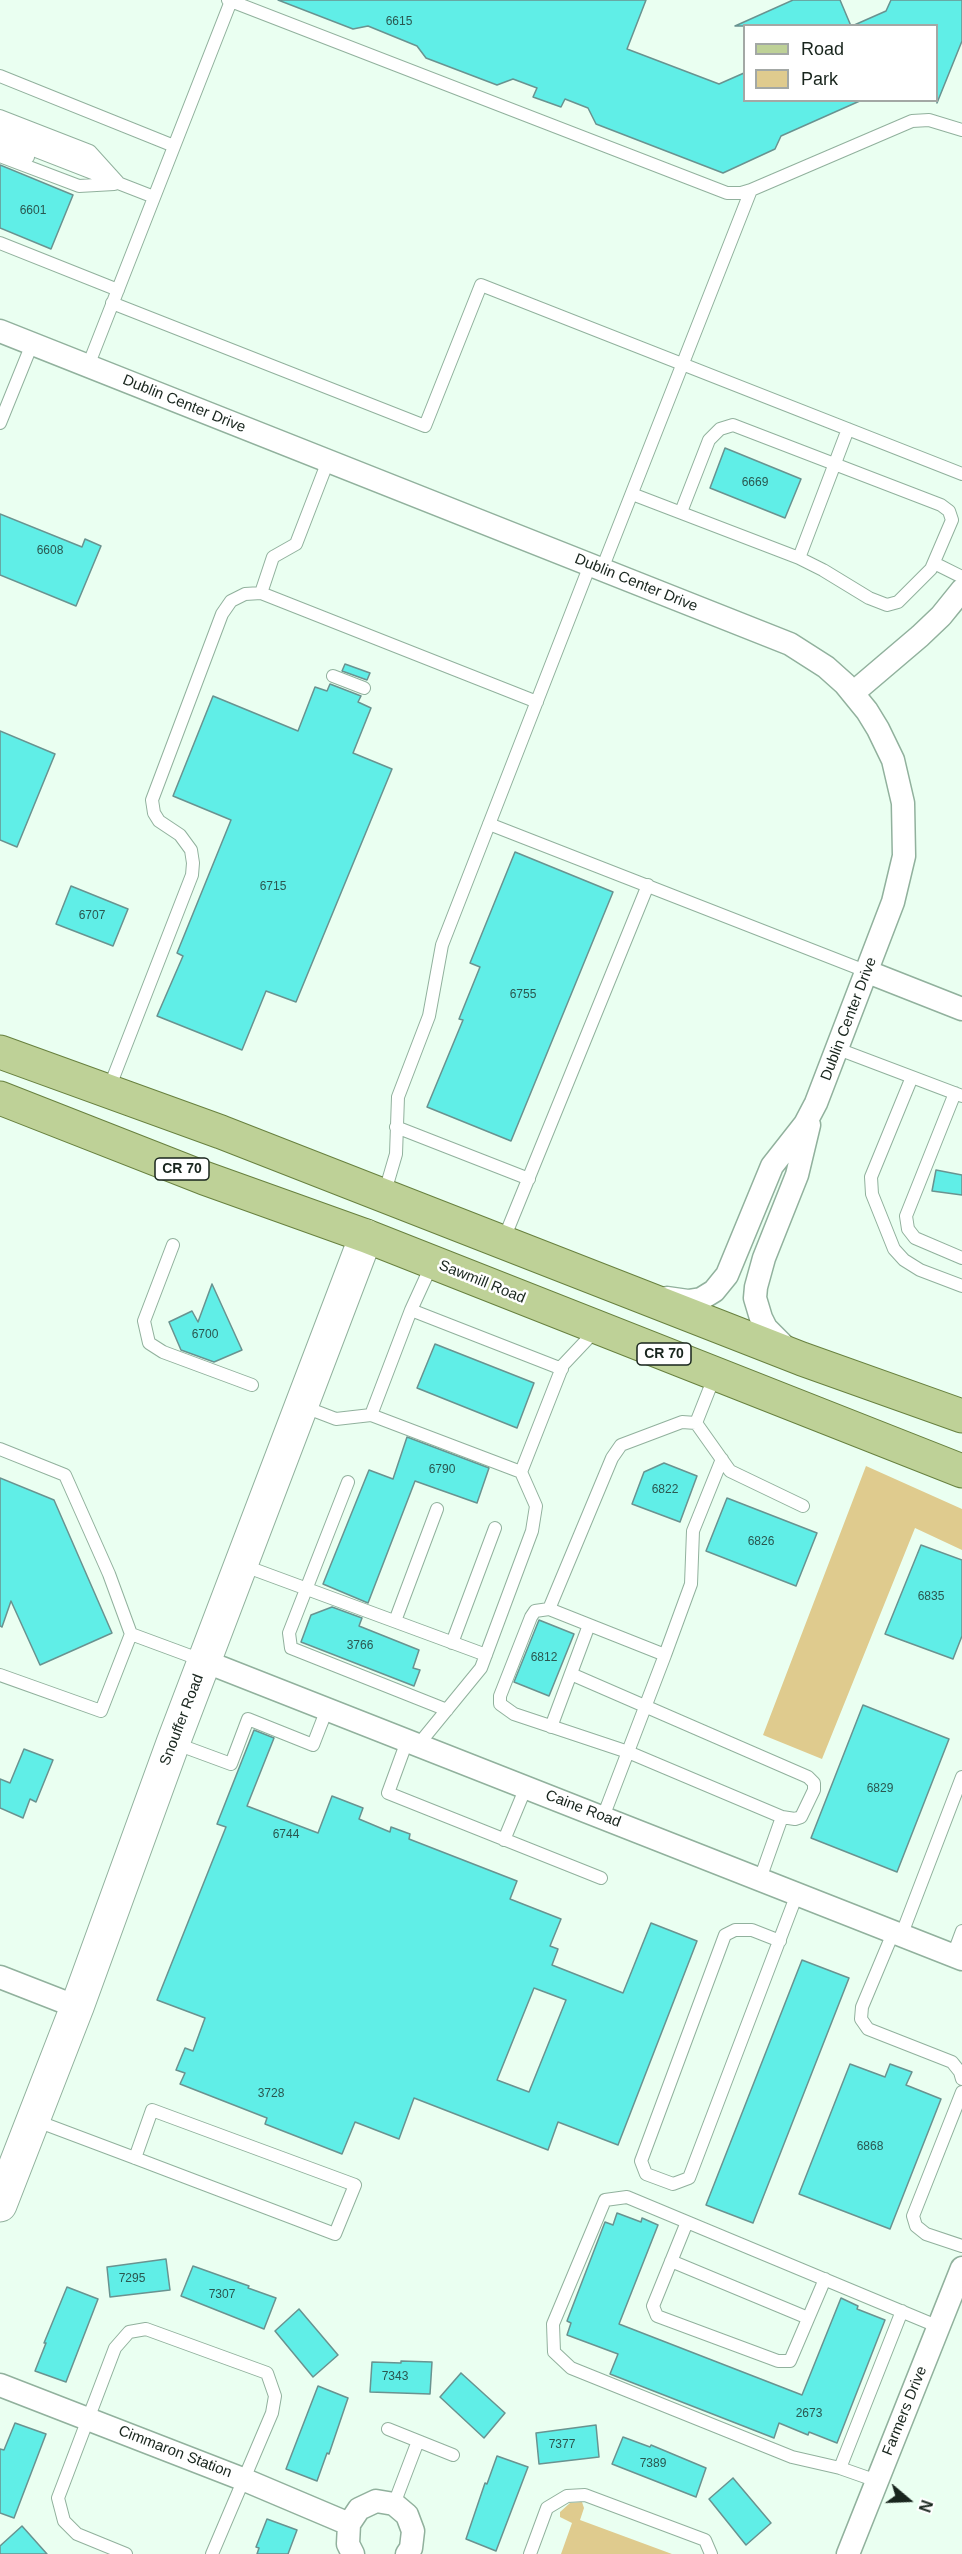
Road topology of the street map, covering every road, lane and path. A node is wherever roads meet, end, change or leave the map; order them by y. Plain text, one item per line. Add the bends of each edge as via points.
1 (229, 1) edge
2 (0, 76) edge
3 (0, 116) edge
4 (0, 126) edge
5 (962, 130) edge
6 (0, 137) edge
7 (0, 146) edge
8 (174, 146) junction
9 (0, 156) edge
10 (124, 185) junction
11 (752, 190) junction
12 (154, 197) junction
13 (0, 243) edge
14 (118, 290) junction
15 (112, 303) junction
16 (0, 331) edge
17 (32, 344) junction
18 (683, 365) junction
19 (88, 366) junction
20 (0, 423) edge
21 (848, 429) junction
22 (328, 461) junction
23 (835, 463) junction
24 (962, 474) edge
25 (632, 494) junction
26 (681, 512) junction
27 (799, 558) junction
28 (934, 563) junction
29 (596, 567) junction
30 (962, 577) edge
31 (962, 590) edge
32 (261, 593) junction
33 (333, 676) dead end
34 (364, 687) dead end
35 (853, 693) junction
36 (537, 702) junction
37 (489, 824) junction
38 (648, 885) junction
39 (868, 972) junction
40 (962, 1009) edge
41 (838, 1049) junction
42 (0, 1052) edge
43 (912, 1077) junction
44 (107, 1092) junction
45 (958, 1095) edge
46 (0, 1098) edge
47 (816, 1102) junction
48 (396, 1127) junction
49 (529, 1179) junction
50 (384, 1195) junction
51 (908, 1229) junction
52 (366, 1236) junction
53 (888, 1237) junction
54 (503, 1241) junction
55 (173, 1245) dead end
56 (962, 1258) edge
57 (433, 1263) junction
58 (559, 1263) junction
59 (962, 1286) edge
60 (625, 1289) junction
61 (411, 1311) junction
62 (597, 1328) junction
63 (802, 1359) junction
64 (562, 1369) junction
65 (715, 1374) junction
66 (252, 1385) dead end
67 (302, 1406) junction
68 (371, 1415) junction
69 (962, 1416) edge
70 (696, 1423) junction
71 (0, 1449) edge
72 (722, 1459) junction
73 (962, 1471) edge
74 (521, 1472) junction
75 (348, 1482) dead end
76 (803, 1506) dead end
77 (438, 1509) dead end
78 (495, 1528) dead end
79 (242, 1565) junction
80 (306, 1589) junction
81 (549, 1609) junction
82 (395, 1621) junction
83 (589, 1625) junction
84 (131, 1634) junction
85 (452, 1643) junction
86 (486, 1655) junction
87 (665, 1655) junction
88 (204, 1661) junction
89 (571, 1674) junction
90 (0, 1675) edge
91 (645, 1707) junction
92 (327, 1709) junction
93 (447, 1710) junction
94 (551, 1727) junction
95 (173, 1743) junction
96 (413, 1743) junction
97 (628, 1752) junction
98 (962, 1777) edge
99 (526, 1787) junction
100 (603, 1817) junction
101 (782, 1817) junction
102 (504, 1840) junction
103 (601, 1878) dead end
104 (759, 1879) junction
105 (797, 1894) junction
106 (962, 1931) edge
107 (897, 1934) junction
108 (780, 1941) junction
109 (957, 1957) edge
110 (0, 1977) edge
111 (77, 2007) junction
112 (962, 2079) edge
113 (962, 2092) edge
114 (33, 2120) junction
115 (135, 2158) junction
116 (0, 2205) edge
117 (687, 2222) junction
118 (962, 2246) edge
119 (671, 2261) junction
120 (962, 2268) edge
121 (825, 2279) junction
122 (902, 2311) junction
123 (808, 2318) junction
124 (939, 2326) junction
125 (0, 2385) edge
126 (88, 2418) junction
127 (388, 2428) dead end
128 (418, 2441) junction
129 (453, 2455) dead end
130 (840, 2468) junction
131 (245, 2480) junction
132 (877, 2481) junction
133 (394, 2504) junction
134 (349, 2524) junction
135 (416, 2552) edge
136 (126, 2554) edge
137 (212, 2554) edge
138 (353, 2554) edge
139 (530, 2554) edge
140 (711, 2554) edge
141 (848, 2554) edge

1 - 8 lane
1 - 11 lane via 718,190 732,194
2 - 8 lane
3 - 10 lane via 90,151
4 - 10 lane via 88,161
5 - 11 lane via 929,120 912,121
6 - 10 lane
7 - 10 lane via 81,177
8 - 12 lane
9 - 10 lane via 79,186
10 - 12 lane
11 - 18 lane
12 - 14 lane
13 - 14 lane
14 - 15 lane
15 - 18 lane via 425,426 481,285
15 - 19 lane
16 - 17 street, Dublin Center Drive
17 - 19 street, Dublin Center Drive
17 - 20 lane
18 - 21 lane
18 - 25 lane
19 - 22 street, Dublin Center Drive
21 - 23 lane
21 - 24 lane
22 - 29 street, Dublin Center Drive
22 - 32 lane via 296,544 273,557
23 - 26 lane via 741,427 728,426 709,440
23 - 27 lane
23 - 28 lane via 948,509 951,525
25 - 26 lane
25 - 29 lane
26 - 27 lane
27 - 28 lane via 869,598 890,605 901,600
28 - 30 lane
29 - 35 street, Dublin Center Drive via 790,644 826,667
29 - 36 lane
31 - 35 street via 927,630
32 - 36 lane
32 - 44 lane via 240,595 225,609 153,795 156,817 184,840 191,850 193,869
33 - 34 lane
35 - 39 street, Dublin Center Drive via 878,729 893,760 904,818 904,856 898,884
36 - 37 lane
37 - 38 lane
37 - 48 lane via 442,945 429,1016 398,1097
38 - 39 lane
38 - 49 lane
39 - 40 street
39 - 41 street, Dublin Center Drive
41 - 43 lane
41 - 47 street, Dublin Center Drive
42 - 44 main road
43 - 45 lane
43 - 53 lane via 872,1177 872,1194
44 - 50 main road
45 - 51 lane via 908,1209
46 - 52 main road, Sawmill Road / CR 70
47 - 60 street, Dublin Center Drive via 800,1132 772,1166 718,1288 692,1301
47 - 63 street, Dublin Center Drive via 797,1175 756,1287 757,1309 766,1328
48 - 49 lane
48 - 50 lane via 396,1154
49 - 54 lane
50 - 54 main road
51 - 53 lane
51 - 56 lane via 922,1243
52 - 57 main road, Sawmill Road / CR 70
52 - 58 main road via 387,1224 406,1226
52 - 67 main road, Snouffer Road
53 - 59 lane via 904,1260
54 - 58 main road
55 - 66 lane via 144,1321 149,1343 163,1352
57 - 61 lane
57 - 62 main road, Sawmill Road / CR 70
58 - 60 main road
60 - 63 main road
61 - 64 lane
61 - 68 lane
62 - 64 lane
62 - 65 main road, Sawmill Road / CR 70
63 - 69 main road
64 - 74 lane
65 - 70 lane
65 - 73 main road, Sawmill Road / CR 70
67 - 68 lane via 336,1419
67 - 79 main road, Snouffer Road
68 - 74 lane
70 - 72 lane
70 - 81 lane via 682,1422 621,1445 612,1458
71 - 84 lane via 65,1475 110,1574
72 - 76 lane via 730,1471
72 - 87 lane via 693,1531 692,1584
74 - 86 lane via 536,1506 532,1531
75 - 80 lane
77 - 82 lane
78 - 85 lane
79 - 80 lane
79 - 88 main road, Snouffer Road
80 - 82 lane
80 - 93 lane via 289,1633 291,1648
81 - 83 lane
81 - 94 lane via 535,1611 531,1617 500,1704 514,1714
82 - 85 lane
83 - 87 lane
83 - 89 lane
84 - 88 lane
84 - 90 lane via 101,1711
85 - 86 lane
86 - 93 lane via 481,1668
87 - 91 lane
88 - 92 street, Caine Road
88 - 95 main road, Snouffer Road
89 - 91 lane
89 - 94 lane
91 - 97 lane
91 - 101 lane via 808,1777 814,1790 801,1817
92 - 95 lane via 313,1745 248,1719 231,1764
92 - 96 street, Caine Road
93 - 96 lane
94 - 97 lane
95 - 111 main road, Snouffer Road
96 - 99 street, Caine Road
96 - 102 lane via 388,1793
97 - 100 lane
97 - 101 lane
98 - 107 lane
99 - 100 street, Caine Road
99 - 102 lane
100 - 104 street, Caine Road
101 - 104 lane
102 - 103 lane
104 - 105 street, Caine Road
105 - 107 street, Caine Road
105 - 108 lane
106 - 109 lane
107 - 109 street, Caine Road
107 - 112 lane via 862,2007 861,2019 868,2029 952,2062
108 - 108 lane via 689,2178 673,2184 646,2174 641,2161 725,1935 735,1930 752,1930
110 - 111 street
111 - 114 main road, Snouffer Road
113 - 118 lane via 913,2216 916,2226 926,2234
114 - 115 lane
114 - 116 main road, Snouffer Road
115 - 115 lane via 335,2234 355,2185 152,2110
117 - 119 lane
117 - 121 lane
117 - 130 lane via 627,2197 604,2200 553,2324 554,2352 571,2368 792,2457
119 - 123 lane
119 - 123 lane via 653,2306 657,2316 778,2361 790,2361
120 - 124 street, Farmers Drive
121 - 122 lane
121 - 123 lane
122 - 124 lane
122 - 130 lane
124 - 132 street, Farmers Drive
125 - 126 street, Cimmaron Station
126 - 131 street, Cimmaron Station
126 - 131 lane via 115,2348 129,2332 146,2329 267,2373 275,2396 272,2413
126 - 136 lane via 58,2498 64,2521 77,2534
127 - 128 lane
128 - 129 lane
128 - 133 lane
130 - 132 lane
131 - 134 street, Cimmaron Station
131 - 137 lane
132 - 141 street, Farmers Drive
133 - 134 street via 367,2504 353,2515
133 - 135 street via 411,2523
134 - 138 street via 348,2544
139 - 140 lane via 547,2508 567,2496 585,2495 705,2540

